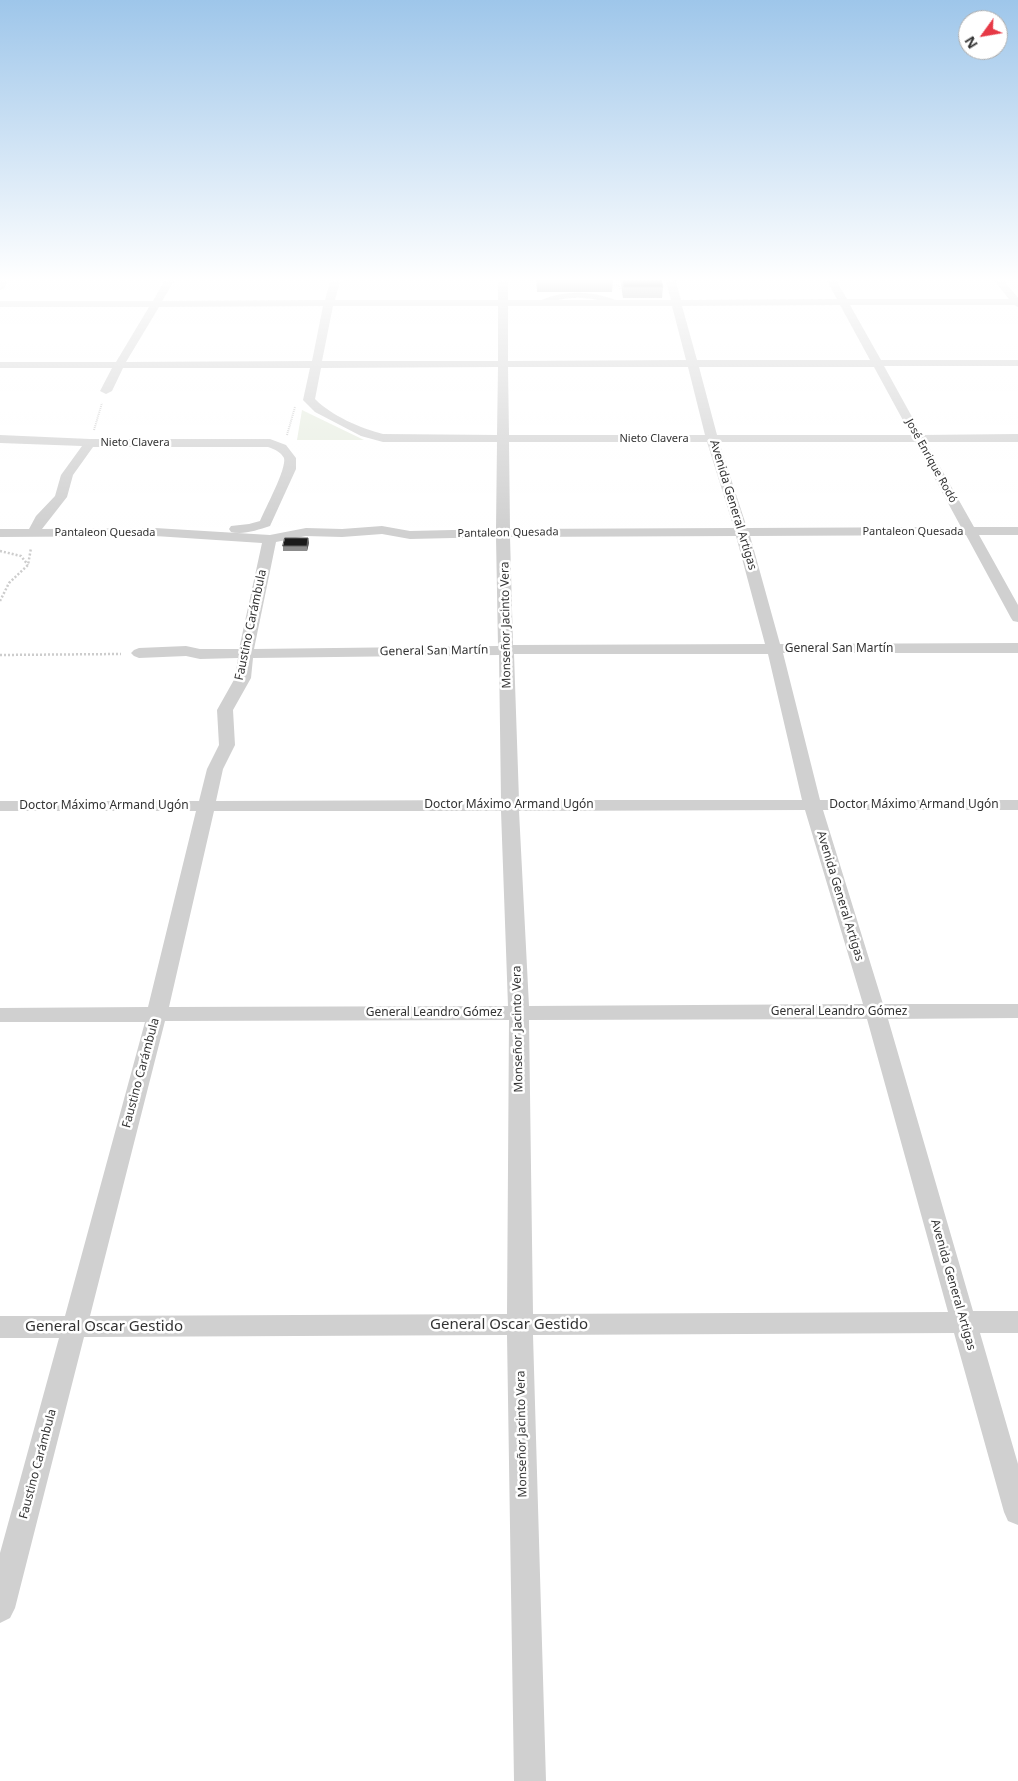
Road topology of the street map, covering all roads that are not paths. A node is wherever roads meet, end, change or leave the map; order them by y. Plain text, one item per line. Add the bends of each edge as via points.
1 (121, 361) edge
2 (316, 361) edge
3 (503, 361) edge
4 (876, 361) edge
5 (1018, 363) edge
6 (693, 364) junction
7 (878, 364) junction
8 (0, 365) edge
9 (119, 365) junction
10 (315, 365) junction
11 (503, 365) junction
12 (106, 390) road end
13 (353, 427) joint
14 (918, 438) junction
15 (1018, 438) edge
16 (0, 439) edge
17 (504, 439) junction
18 (712, 439) junction
19 (90, 443) junction
20 (1018, 531) edge
21 (155, 532) junction
22 (742, 532) junction
23 (970, 532) junction
24 (0, 533) edge
25 (33, 533) junction
26 (503, 533) junction
27 (270, 539) junction
28 (1018, 618) edge
29 (1018, 648) edge
30 (774, 649) junction
31 (506, 650) junction
32 (246, 653) junction
33 (139, 654) road end
34 (812, 804) junction
35 (207, 805) junction
36 (0, 806) edge
37 (510, 806) junction
38 (1018, 806) edge
39 (1018, 1011) edge
40 (874, 1012) junction
41 (519, 1013) junction
42 (156, 1014) junction
43 (0, 1015) edge
44 (964, 1322) junction
45 (1018, 1322) edge
46 (520, 1324) junction
47 (0, 1327) edge
48 (74, 1327) junction
49 (1018, 1512) edge
50 (0, 1608) edge
51 (530, 1781) edge

1 - 9 street
2 - 10 street
3 - 11 street, Monseñor Jacinto Vera
4 - 7 street, José Enrique Rodó
5 - 7 street
6 - 7 street
6 - 11 street
6 - 18 street, Avenida General Artigas
7 - 14 street, José Enrique Rodó
8 - 9 street
9 - 10 street
9 - 12 street
10 - 11 street
10 - 13 street via 309,400 319,410
11 - 17 street, Monseñor Jacinto Vera
13 - 17 street, Nieto Clavera via 376,437
14 - 15 street, Nieto Clavera
14 - 18 street, Nieto Clavera
14 - 23 street, José Enrique Rodó
16 - 19 street, Nieto Clavera
17 - 18 street, Nieto Clavera
17 - 26 street, Monseñor Jacinto Vera
18 - 22 street, Avenida General Artigas
19 - 21 street, Nieto Clavera via 270,443 282,448 290,458 290,469 265,523 251,528
19 - 25 street via 67,475 61,497
20 - 23 street, Pantaleon Quesada
21 - 25 street, Pantaleon Quesada
21 - 27 street, Pantaleon Quesada
22 - 23 street, Pantaleon Quesada
22 - 26 street, Pantaleon Quesada
22 - 30 street, Avenida General Artigas
23 - 28 street, José Enrique Rodó
24 - 25 street, Pantaleon Quesada
26 - 27 street, Pantaleon Quesada via 410,535 382,530 306,532
26 - 31 street, Monseñor Jacinto Vera
27 - 32 street, Faustino Carámbula
29 - 30 street, General San Martín
30 - 31 street, General San Martín
30 - 34 street, Avenida General Artigas
31 - 32 street, General San Martín
31 - 37 street, Monseñor Jacinto Vera
32 - 33 street, General San Martín via 200,654 186,651
32 - 35 street, Faustino Carámbula via 243,678 225,710 227,745 215,769
34 - 37 street, Doctor Máximo Armand Ugón
34 - 38 street, Doctor Máximo Armand Ugón
34 - 40 street, Avenida General Artigas
35 - 36 street, Doctor Máximo Armand Ugón
35 - 37 street, Doctor Máximo Armand Ugón
35 - 42 street, Faustino Carámbula
37 - 41 street, Monseñor Jacinto Vera
39 - 40 street, General Leandro Gómez
40 - 41 street, General Leandro Gómez
40 - 44 street, Avenida General Artigas
41 - 42 street, General Leandro Gómez
41 - 46 street, Monseñor Jacinto Vera
42 - 43 street, General Leandro Gómez
42 - 48 street, Faustino Carámbula
44 - 45 street, General Oscar Gestido
44 - 46 street, General Oscar Gestido
44 - 49 street, Avenida General Artigas
46 - 48 street, General Oscar Gestido
46 - 51 street, Monseñor Jacinto Vera
47 - 48 street, General Oscar Gestido
48 - 50 street, Faustino Carámbula

